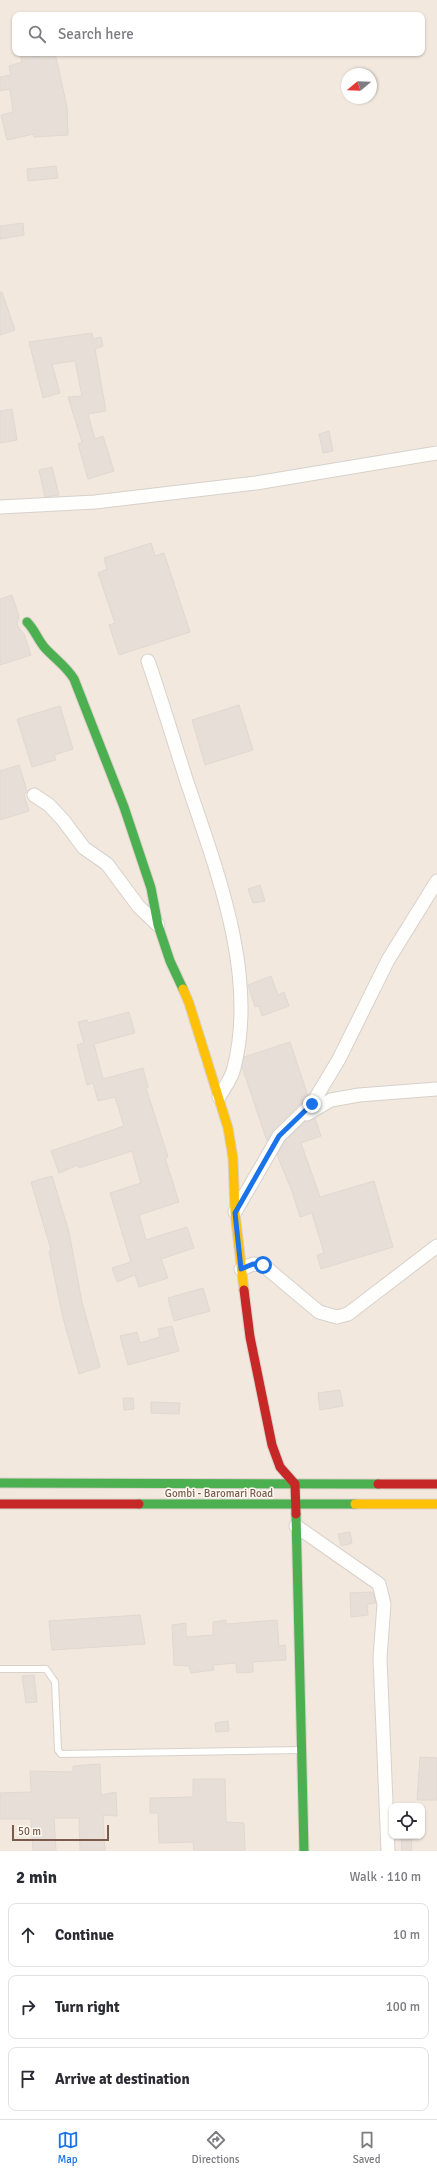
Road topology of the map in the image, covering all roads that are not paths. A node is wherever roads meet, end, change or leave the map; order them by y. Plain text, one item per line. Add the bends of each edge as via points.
1 (437, 453) edge
2 (0, 507) edge
3 (27, 622) dead end
4 (148, 661) dead end
5 (34, 795) dead end
6 (437, 881) edge
7 (158, 925) junction
8 (437, 1089) edge
9 (219, 1097) junction
10 (296, 1120) junction
11 (235, 1213) junction
12 (437, 1246) edge
13 (241, 1269) junction
14 (0, 1484) edge
15 (295, 1484) junction
16 (437, 1484) edge
17 (0, 1504) edge
18 (437, 1504) edge
19 (296, 1505) junction
20 (296, 1526) junction
21 (0, 1669) edge
22 (302, 1750) junction
23 (304, 1851) edge
24 (388, 1851) edge

1 - 2 street via 256,483 95,502
3 - 7 street via 45,648 67,668 74,679 124,807 151,888
4 - 9 street via 215,864 234,936 240,992 240,1034 234,1069
5 - 7 street via 49,805 84,848 107,864 139,907
6 - 10 street via 388,960 340,1059 312,1104
7 - 9 street via 170,961 190,1002
8 - 10 street via 331,1100
9 - 11 street via 233,1158
10 - 11 street via 279,1136
11 - 13 street
12 - 13 street via 348,1314 337,1317 319,1312 263,1265 253,1264
13 - 15 street via 250,1337 272,1445 280,1467
14 - 15 street, Gombi - Baromari Road
15 - 16 street, Gombi - Baromari Road
15 - 19 street
17 - 19 street, Gombi - Baromari Road
18 - 19 street, Gombi - Baromari Road
19 - 20 street
20 - 22 street
20 - 24 street via 379,1584 384,1604 380,1658
21 - 22 lane via 46,1669 52,1675 55,1682 58,1750 61,1754
22 - 23 street

